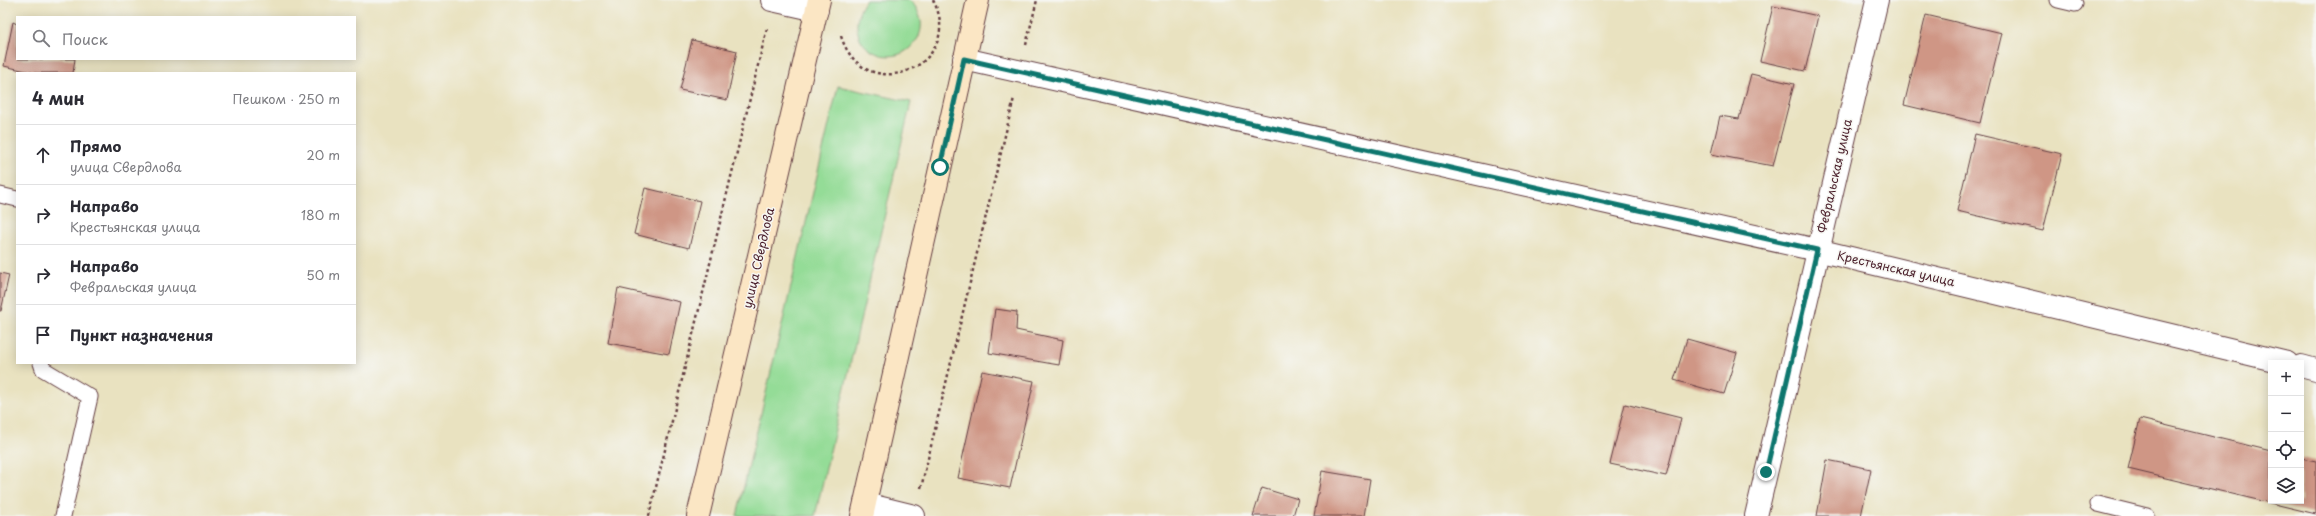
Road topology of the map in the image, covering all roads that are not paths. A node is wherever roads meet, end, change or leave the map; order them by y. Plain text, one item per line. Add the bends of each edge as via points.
1 (773, 0) edge
2 (978, 0) edge
3 (1877, 0) edge
4 (2058, 0) edge
5 (2076, 4) dead end
6 (818, 5) edge
7 (964, 59) junction
8 (0, 195) edge
9 (16, 199) edge
10 (1817, 250) junction
11 (2275, 360) edge
12 (41, 364) edge
13 (2304, 367) edge
14 (2316, 370) edge
15 (2098, 504) dead end
16 (864, 510) edge
17 (63, 516) edge
18 (698, 516) edge
19 (914, 516) edge
20 (1756, 516) edge
21 (2147, 516) edge

1 - 6 street
2 - 7 main road
3 - 10 street, Февральская улица
4 - 5 lane
6 - 18 main road, улица Свердлова
7 - 10 street, Крестьянская улица
7 - 16 main road
8 - 9 lane
10 - 11 street, Крестьянская улица
10 - 20 street, Февральская улица
12 - 17 lane via 43,369 90,397
13 - 14 street
15 - 21 lane
16 - 19 street

